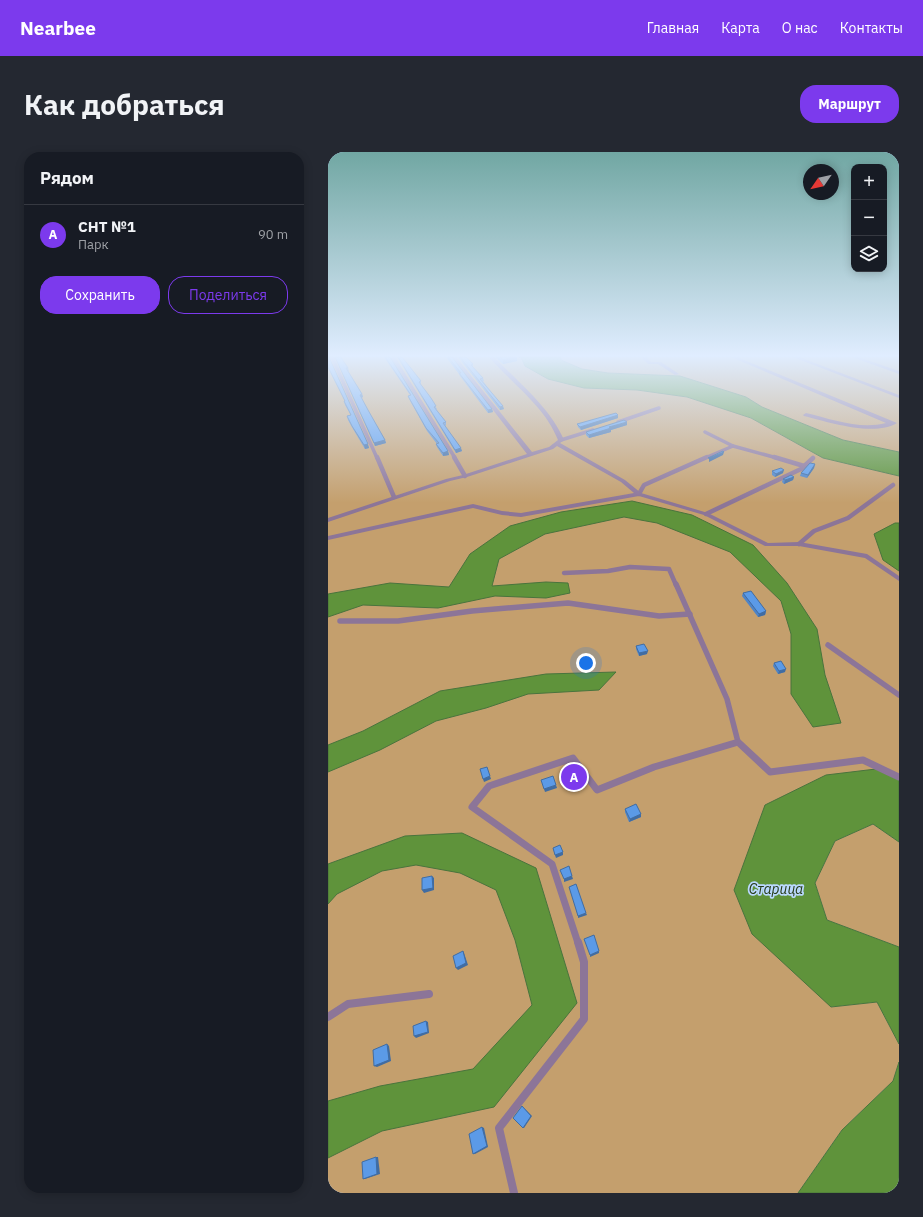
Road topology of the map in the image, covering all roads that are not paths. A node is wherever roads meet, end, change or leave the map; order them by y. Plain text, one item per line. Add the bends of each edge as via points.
1 (354, 406) edge
2 (423, 406) edge
3 (492, 406) edge
4 (538, 406) edge
5 (850, 406) edge
6 (659, 408) dead end
7 (806, 415) dead end
8 (897, 422) edge
9 (614, 423) edge
10 (599, 428) edge
11 (705, 432) dead end
12 (559, 442) junction
13 (733, 446) junction
14 (530, 454) junction
15 (813, 458) dead end
16 (804, 466) junction
17 (465, 476) junction
18 (893, 485) dead end
19 (639, 494) junction
20 (394, 497) junction
21 (706, 514) junction
22 (328, 520) edge
23 (328, 538) edge
24 (799, 544) junction
25 (564, 573) dead end
26 (899, 579) edge
27 (690, 614) junction
28 (340, 621) dead end
29 (828, 646) dead end
30 (899, 694) edge
31 (738, 742) junction
32 (899, 777) edge
33 (429, 994) dead end
34 (328, 1017) edge
35 (514, 1193) edge

1 - 20 lane
2 - 17 lane
3 - 14 street
4 - 12 street via 560,434
5 - 8 street via 888,422
6 - 9 lane
7 - 8 street via 875,427
10 - 12 lane
11 - 13 lane
12 - 14 street
12 - 19 street
13 - 16 lane
13 - 19 lane via 644,485
14 - 17 street
15 - 16 lane
16 - 21 lane
17 - 20 street
18 - 24 lane via 848,518 814,531
19 - 21 street
19 - 23 street via 521,514 502,513 473,506
20 - 22 street
21 - 24 street via 767,545
24 - 26 street via 867,556
25 - 27 lane via 608,572 630,567 669,569
27 - 28 lane via 659,616 568,603 472,611 398,621
27 - 31 lane via 728,699
29 - 30 lane
31 - 32 lane via 770,772 863,760
31 - 35 lane via 654,767 597,790 573,758 489,786 472,807 552,864 584,962 584,1019 499,1128
33 - 34 lane via 348,1004

